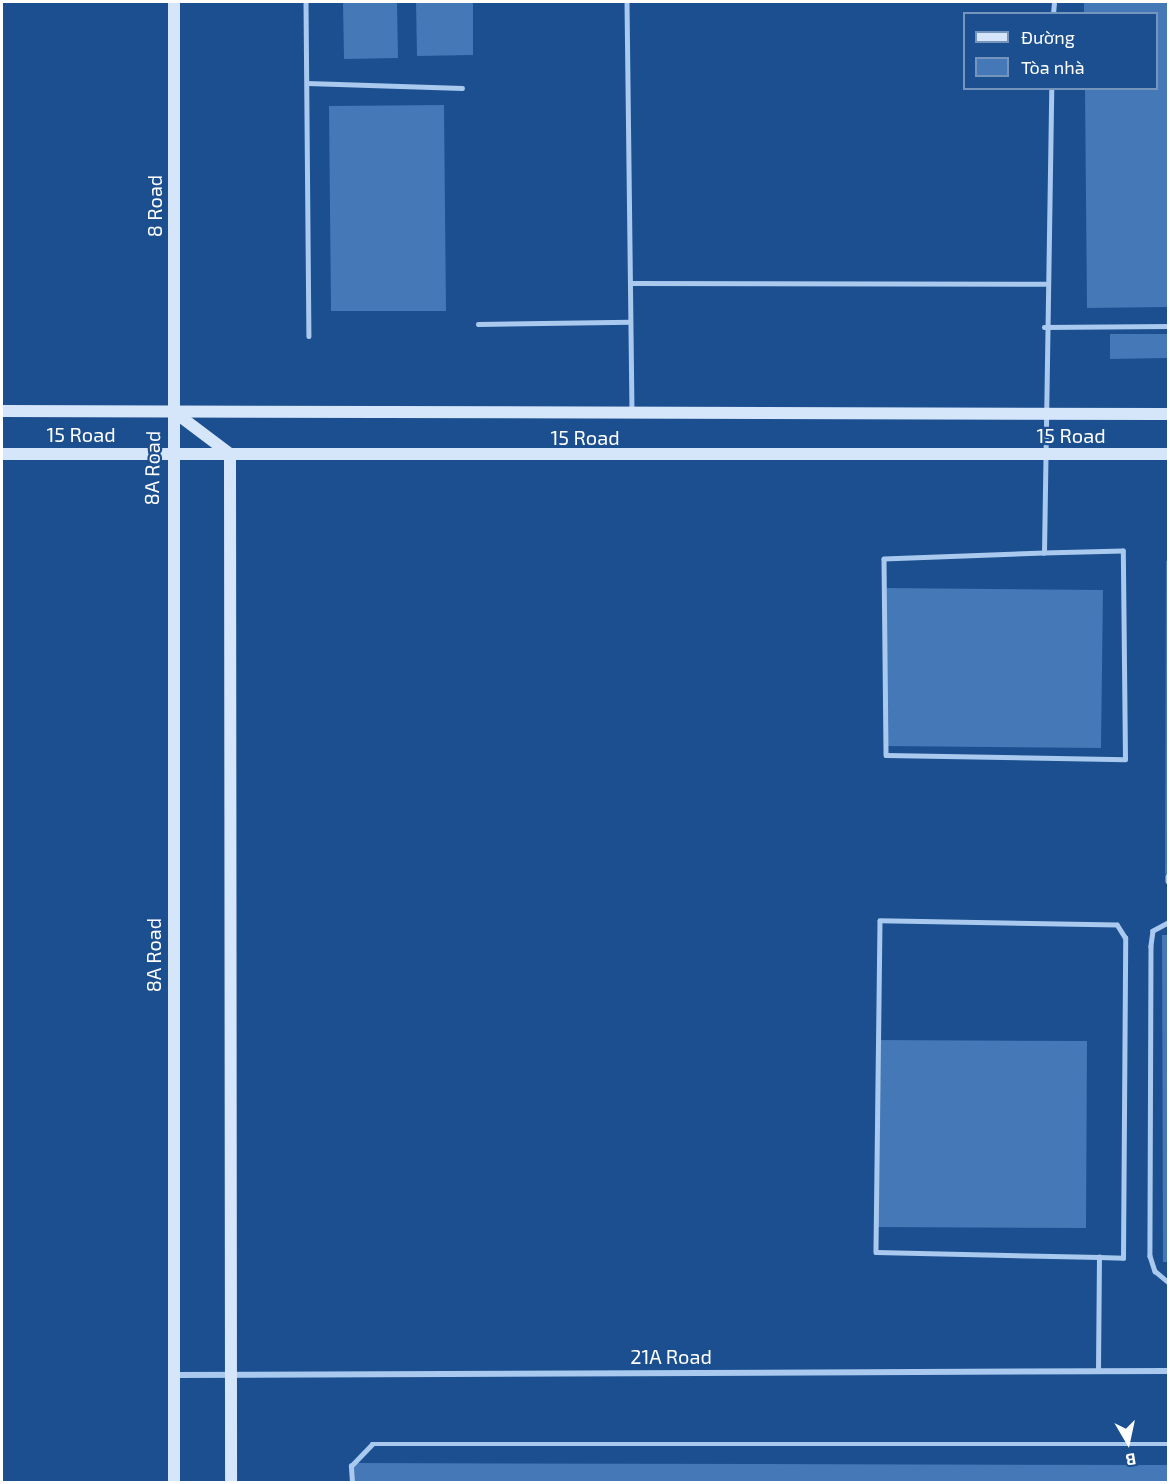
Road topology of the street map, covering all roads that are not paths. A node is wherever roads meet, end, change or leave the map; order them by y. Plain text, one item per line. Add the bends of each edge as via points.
1 (174, 2) edge
2 (306, 2) edge
3 (627, 2) edge
4 (307, 83) junction
5 (462, 87) dead end
6 (1051, 90) edge
7 (631, 283) junction
8 (1045, 284) junction
9 (630, 322) junction
10 (478, 324) dead end
11 (1168, 326) edge
12 (1044, 327) junction
13 (309, 336) dead end
14 (2, 411) edge
15 (172, 411) junction
16 (1045, 414) junction
17 (1168, 414) edge
18 (632, 416) junction
19 (2, 454) edge
20 (171, 454) junction
21 (230, 454) junction
22 (1045, 454) junction
23 (1168, 454) edge
24 (1044, 553) junction
25 (1168, 876) edge
26 (1168, 881) edge
27 (1168, 923) edge
28 (1099, 1257) junction
29 (1168, 1282) edge
30 (1098, 1370) junction
31 (1168, 1371) edge
32 (228, 1374) junction
33 (173, 1375) junction
34 (1168, 1444) edge
35 (174, 1482) edge
36 (231, 1482) edge
37 (352, 1482) edge

1 - 15 street, 8 Road
2 - 4 lane
3 - 7 lane
4 - 5 lane
4 - 13 lane
6 - 8 lane
7 - 8 lane
7 - 9 lane
8 - 12 lane
9 - 10 lane
9 - 18 lane
11 - 12 lane
12 - 16 lane
14 - 15 street, 15 Road
15 - 18 street, 15 Road
15 - 20 street, 8A Road
15 - 21 street, 8A Road
16 - 17 street, 15 Road
16 - 18 street, 15 Road
16 - 22 lane
19 - 20 street, 15 Road
20 - 21 street, 15 Road
20 - 33 street, 8A Road
21 - 22 street, 15 Road
21 - 32 street via 233,1046
22 - 23 street, 15 Road
22 - 24 lane
24 - 24 lane via 1123,551 1125,759 886,755 885,559
25 - 26 lane
27 - 29 lane via 1153,931 1151,946 1150,1157 1150,1256 1155,1271
28 - 28 lane via 1123,1258 1125,938 1117,925 880,921 876,1252
28 - 30 lane
30 - 31 street, 21A Road
30 - 32 street, 21A Road
32 - 33 street, 21A Road
32 - 36 street
33 - 35 street, 8A Road
34 - 37 lane via 372,1444 351,1466

